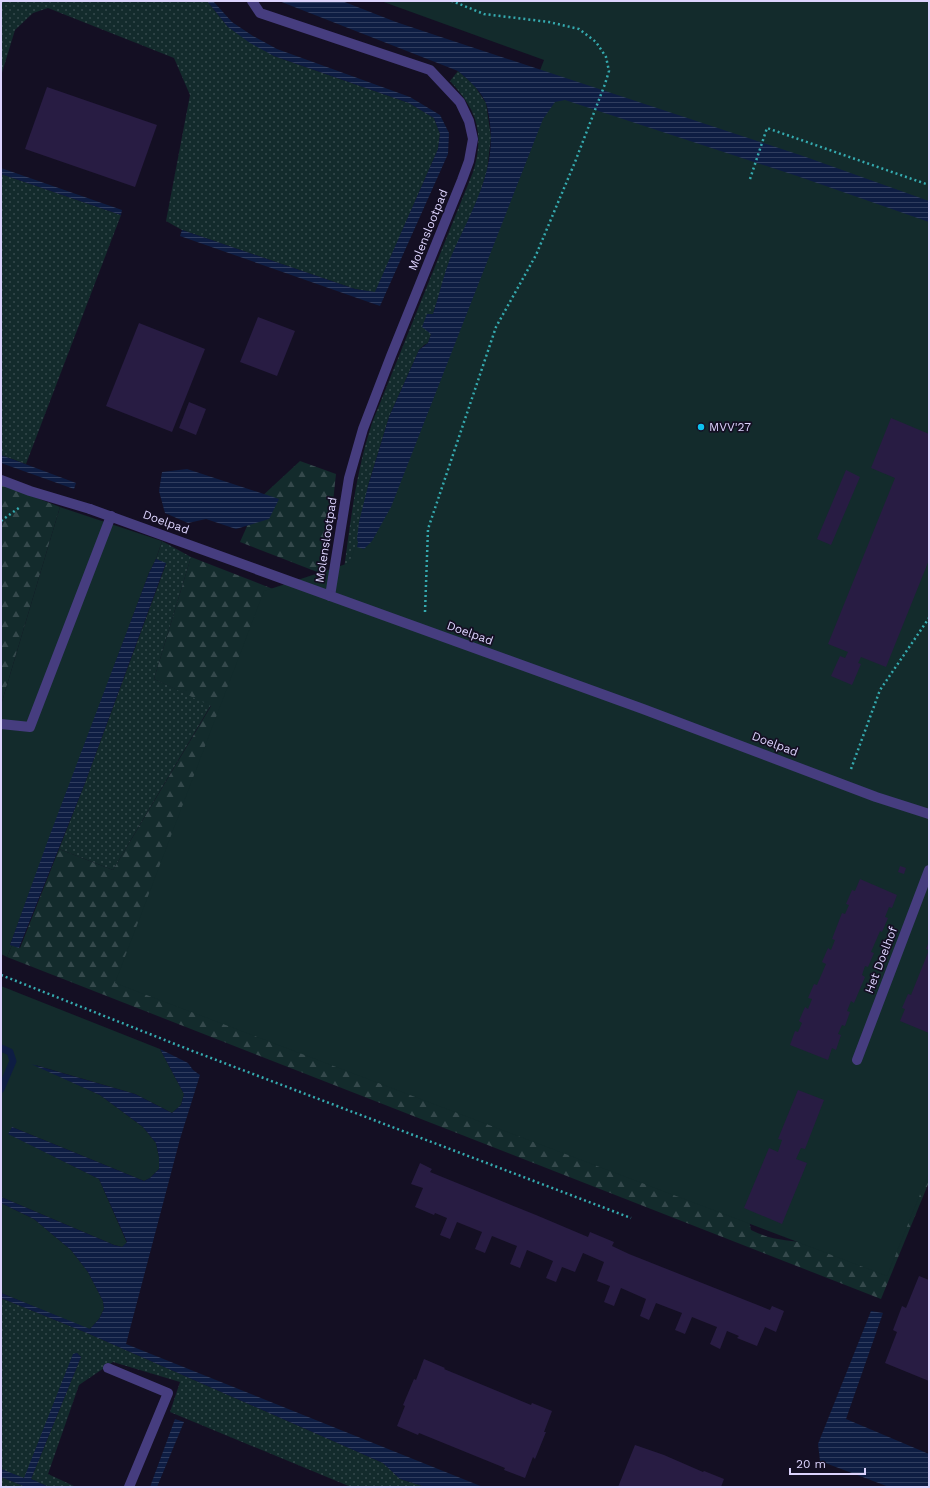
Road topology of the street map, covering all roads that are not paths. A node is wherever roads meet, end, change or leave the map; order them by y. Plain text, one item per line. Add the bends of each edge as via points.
1 (252, 1) edge
2 (1, 480) edge
3 (112, 516) junction
4 (330, 596) junction
5 (1, 724) edge
6 (929, 814) edge
7 (929, 870) edge
8 (857, 1060) dead end
9 (108, 1368) dead end
10 (129, 1487) edge

1 - 4 street, Molenslootpad via 260,12 430,70 460,102 469,121 473,139 469,161 363,429 349,478
2 - 3 street, Doelpad
3 - 4 street, Doelpad
3 - 5 street via 30,727
4 - 6 street, Doelpad via 643,708 876,797
7 - 8 street, Het Doelhof
9 - 10 street via 168,1393

